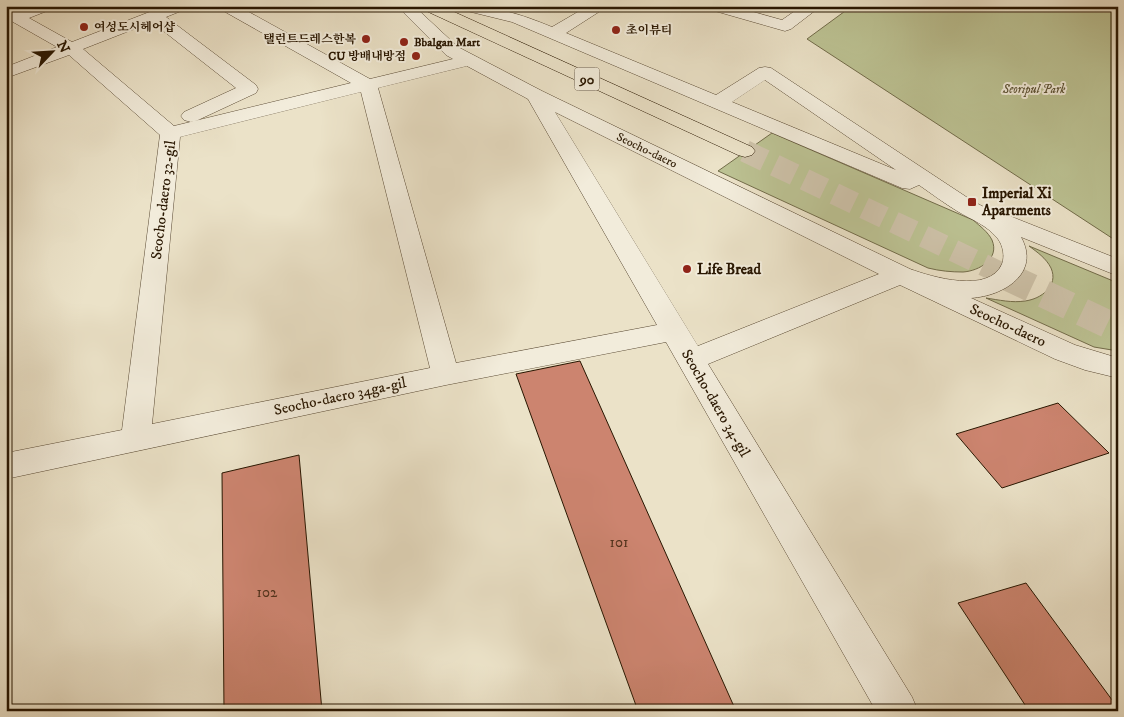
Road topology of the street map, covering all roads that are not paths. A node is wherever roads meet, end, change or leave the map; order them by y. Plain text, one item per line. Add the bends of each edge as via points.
1 (46, 6) edge
2 (180, 6) edge
3 (226, 6) edge
4 (405, 6) edge
5 (428, 6) edge
6 (465, 6) edge
7 (600, 6) edge
8 (714, 6) edge
9 (813, 6) edge
10 (154, 16) junction
11 (14, 20) edge
12 (553, 34) junction
13 (70, 48) junction
14 (469, 60) junction
15 (6, 73) edge
16 (368, 86) junction
17 (535, 95) junction
18 (718, 103) junction
19 (168, 131) junction
20 (745, 152) tunnel mouth
21 (966, 207) junction
22 (1118, 268) edge
23 (901, 275) junction
24 (675, 331) junction
25 (690, 360) junction
26 (1118, 368) edge
27 (446, 375) junction
28 (136, 438) junction
29 (6, 466) edge
30 (898, 711) edge

1 - 11 street
2 - 10 street
3 - 16 street
4 - 14 street, Seocho-daero via 452,51
5 - 20 main road, 90
6 - 12 street, Seocho-daero via 518,19
7 - 12 street
8 - 9 street via 785,26
10 - 13 street
10 - 19 street via 249,88
11 - 13 street
12 - 18 street, Seocho-daero
13 - 15 street
13 - 19 street
14 - 16 street, Seocho-daero 32-gil
14 - 17 street, Seocho-daero
16 - 19 street, Seocho-daero 32-gil
16 - 27 street
17 - 23 street, Seocho-daero
17 - 24 street, Seocho-daero 34-gil
18 - 21 street, Seocho-daero
18 - 21 street, Seocho-daero via 765,72
19 - 28 street, Seocho-daero 32-gil
21 - 22 street, Seocho-daero
21 - 23 street, Seocho-daero via 987,217 1014,245 1016,259 1011,273 998,283 953,289
23 - 25 street
23 - 26 street, Seocho-daero via 1065,352
24 - 25 street, Seocho-daero 34-gil
24 - 27 street, Seocho-daero 34ga-gil
25 - 30 street, Seocho-daero 34-gil
27 - 28 street, Seocho-daero 34ga-gil
28 - 29 street, Seocho-daero 34ga-gil

